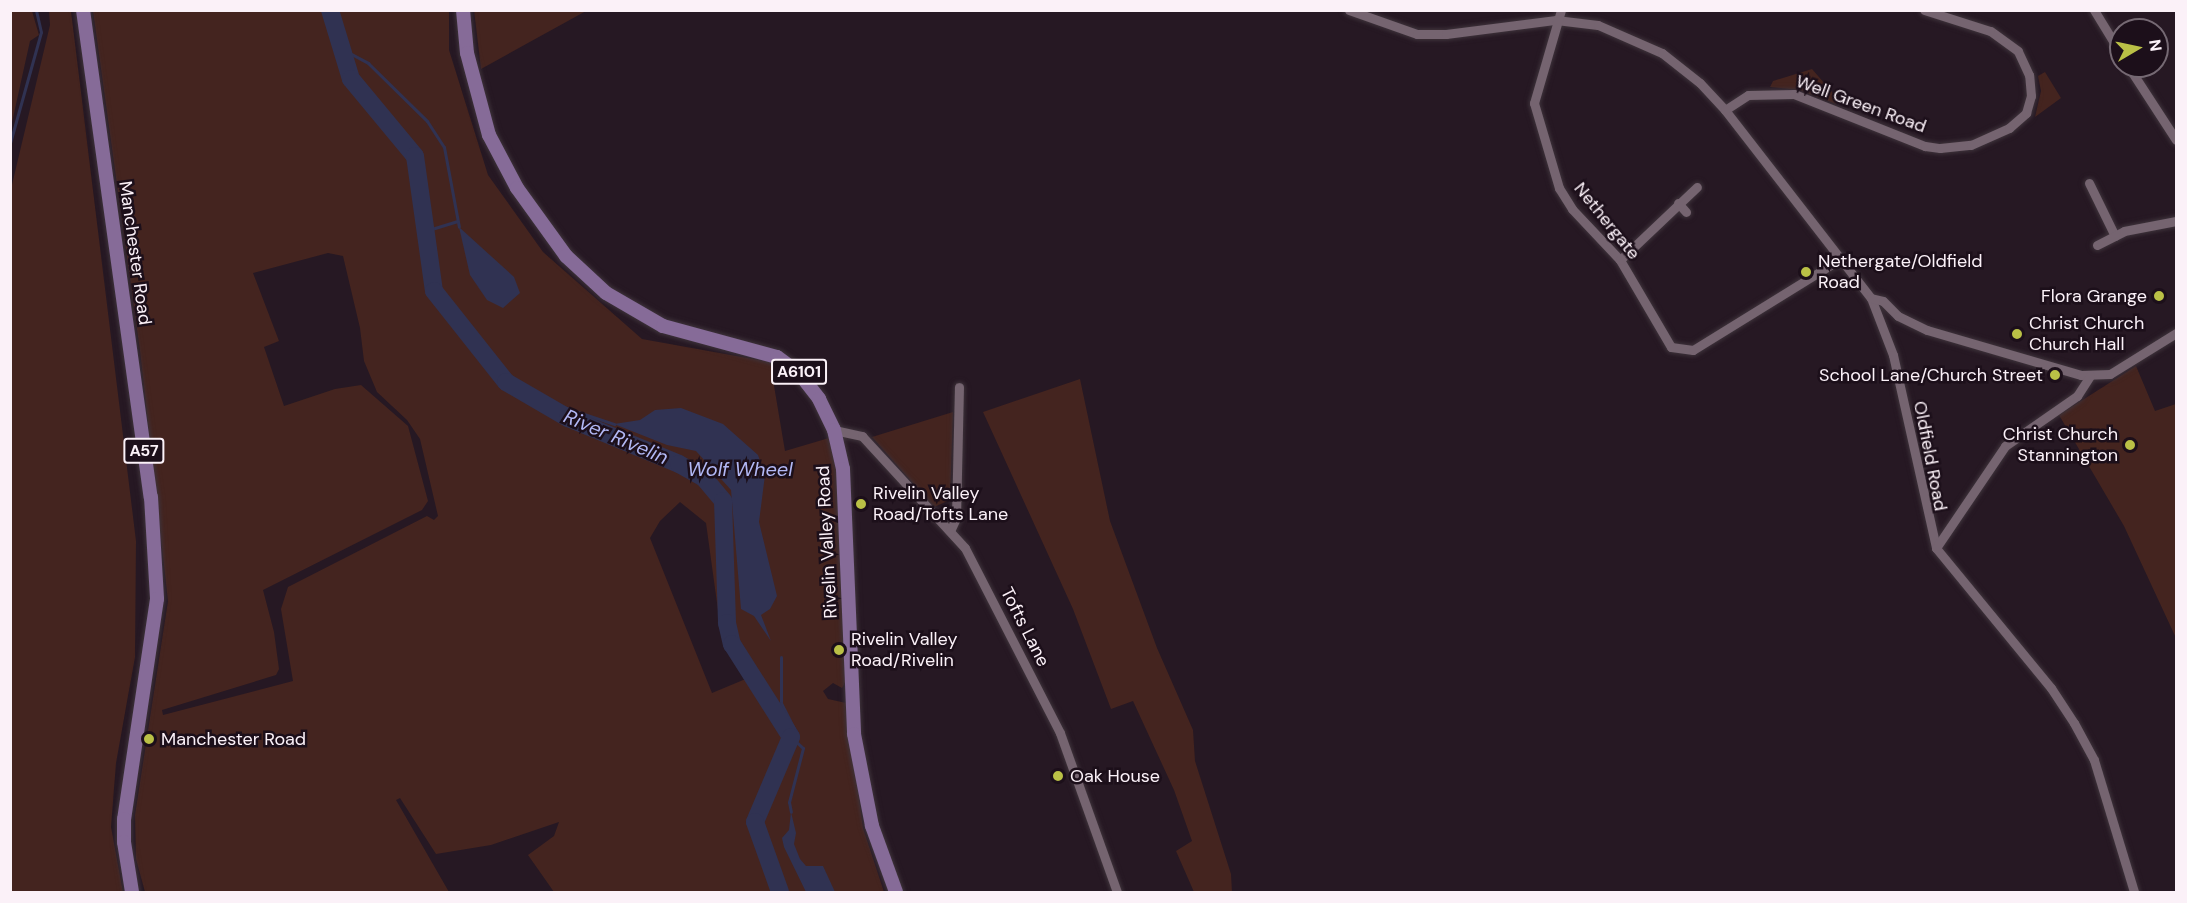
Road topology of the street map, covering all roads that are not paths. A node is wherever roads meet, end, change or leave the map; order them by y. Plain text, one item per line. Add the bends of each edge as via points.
1 (83, 10) edge
2 (464, 10) edge
3 (1349, 10) edge
4 (1561, 10) edge
5 (1924, 10) edge
6 (2094, 10) edge
7 (1556, 20) junction
8 (2109, 34) edge
9 (2136, 78) edge
10 (1725, 110) junction
11 (2176, 140) edge
12 (2088, 183) dead end
13 (1697, 187) dead end
14 (1678, 203) junction
15 (1686, 212) dead end
16 (2176, 221) edge
17 (2115, 236) junction
18 (2097, 245) dead end
19 (1842, 258) junction
20 (1620, 260) junction
21 (1871, 298) junction
22 (2176, 333) edge
23 (2090, 376) junction
24 (959, 387) dead end
25 (834, 430) junction
26 (950, 531) junction
27 (1936, 548) junction
28 (132, 892) edge
29 (896, 892) edge
30 (1117, 892) edge
31 (2134, 892) edge

1 - 28 main road, Manchester Road / A57 via 151,497 155,624 124,819
2 - 25 main road, Rivelin Valley Road / A6101 via 469,64 489,135 518,188 566,256 606,293 663,326 765,352 789,364 812,389
3 - 7 street, Oldfield Road via 1399,31 1434,35
4 - 7 street, Nethergate
5 - 10 street, Well Green Road via 1990,31 2018,51 2029,75 2031,96 2026,113 2009,128 1971,146 1940,148 1925,146 1794,94 1748,95
6 - 8 street
7 - 10 street, Oldfield Road via 1598,25 1641,41 1682,68
7 - 20 street, Nethergate via 1536,87 1536,111 1564,198
9 - 11 street
10 - 19 street, Oldfield Road
12 - 17 street
13 - 14 street
14 - 15 street
14 - 20 street
16 - 17 street
17 - 18 street
19 - 20 street, Nethergate via 1727,330 1683,352 1663,339
19 - 21 street, Oldfield Road
21 - 23 street via 1883,301 1898,316 1927,330 2056,370
21 - 27 street, Oldfield Road via 1893,355
22 - 23 street via 2119,370
23 - 27 street via 2077,396 2005,446
24 - 26 street via 956,518
25 - 26 street, Tofts Lane via 862,436
25 - 29 main road, Rivelin Valley Road / A6101 via 844,486 854,734 872,826
26 - 30 street, Tofts Lane via 975,566 1060,733
27 - 31 street, Oldfield Road via 2051,688 2074,723 2094,760

